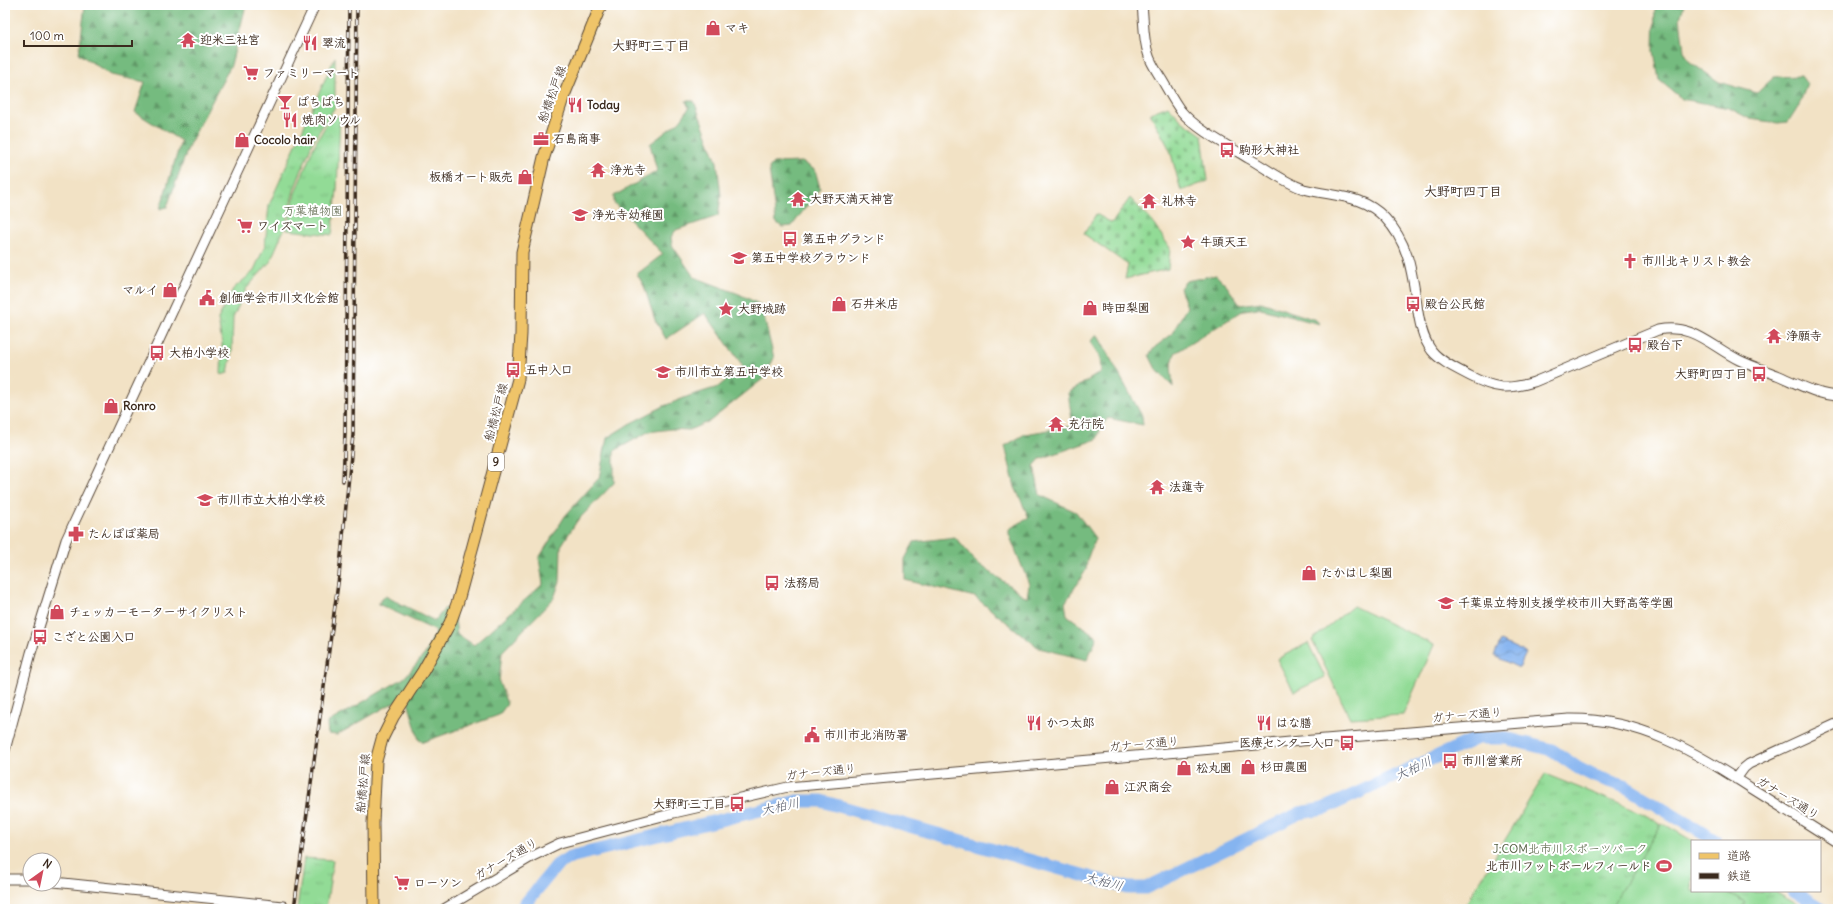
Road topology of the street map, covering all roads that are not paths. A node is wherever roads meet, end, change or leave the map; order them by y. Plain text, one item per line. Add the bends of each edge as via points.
1 (315, 5) edge
2 (601, 5) edge
3 (1142, 5) edge
4 (1838, 396) edge
5 (1838, 723) edge
6 (5, 750) edge
7 (1736, 779) junction
8 (1838, 843) edge
9 (5, 879) edge
10 (22, 879) edge
11 (62, 883) edge
12 (284, 906) dead end
13 (374, 909) edge
14 (444, 909) edge

1 - 6 street via 66,540 29,660
2 - 13 main road, 船橋松戸線 / 9 via 563,98 544,157 522,252 518,379 458,601 450,623 393,717 382,739 376,761 373,823
3 - 4 street via 1148,54 1174,100 1192,122 1302,188 1359,201 1372,207 1385,218 1399,235 1407,251 1425,340 1432,351 1461,371 1500,388 1515,388 1658,330 1670,328 1691,332 1739,360 1797,384
5 - 7 street via 1749,764
7 - 8 street, ガナーズ通り
7 - 14 street, ガナーズ通り via 1670,740 1624,724 1586,718 800,785 674,813 560,843 533,856
9 - 10 street
11 - 12 street

